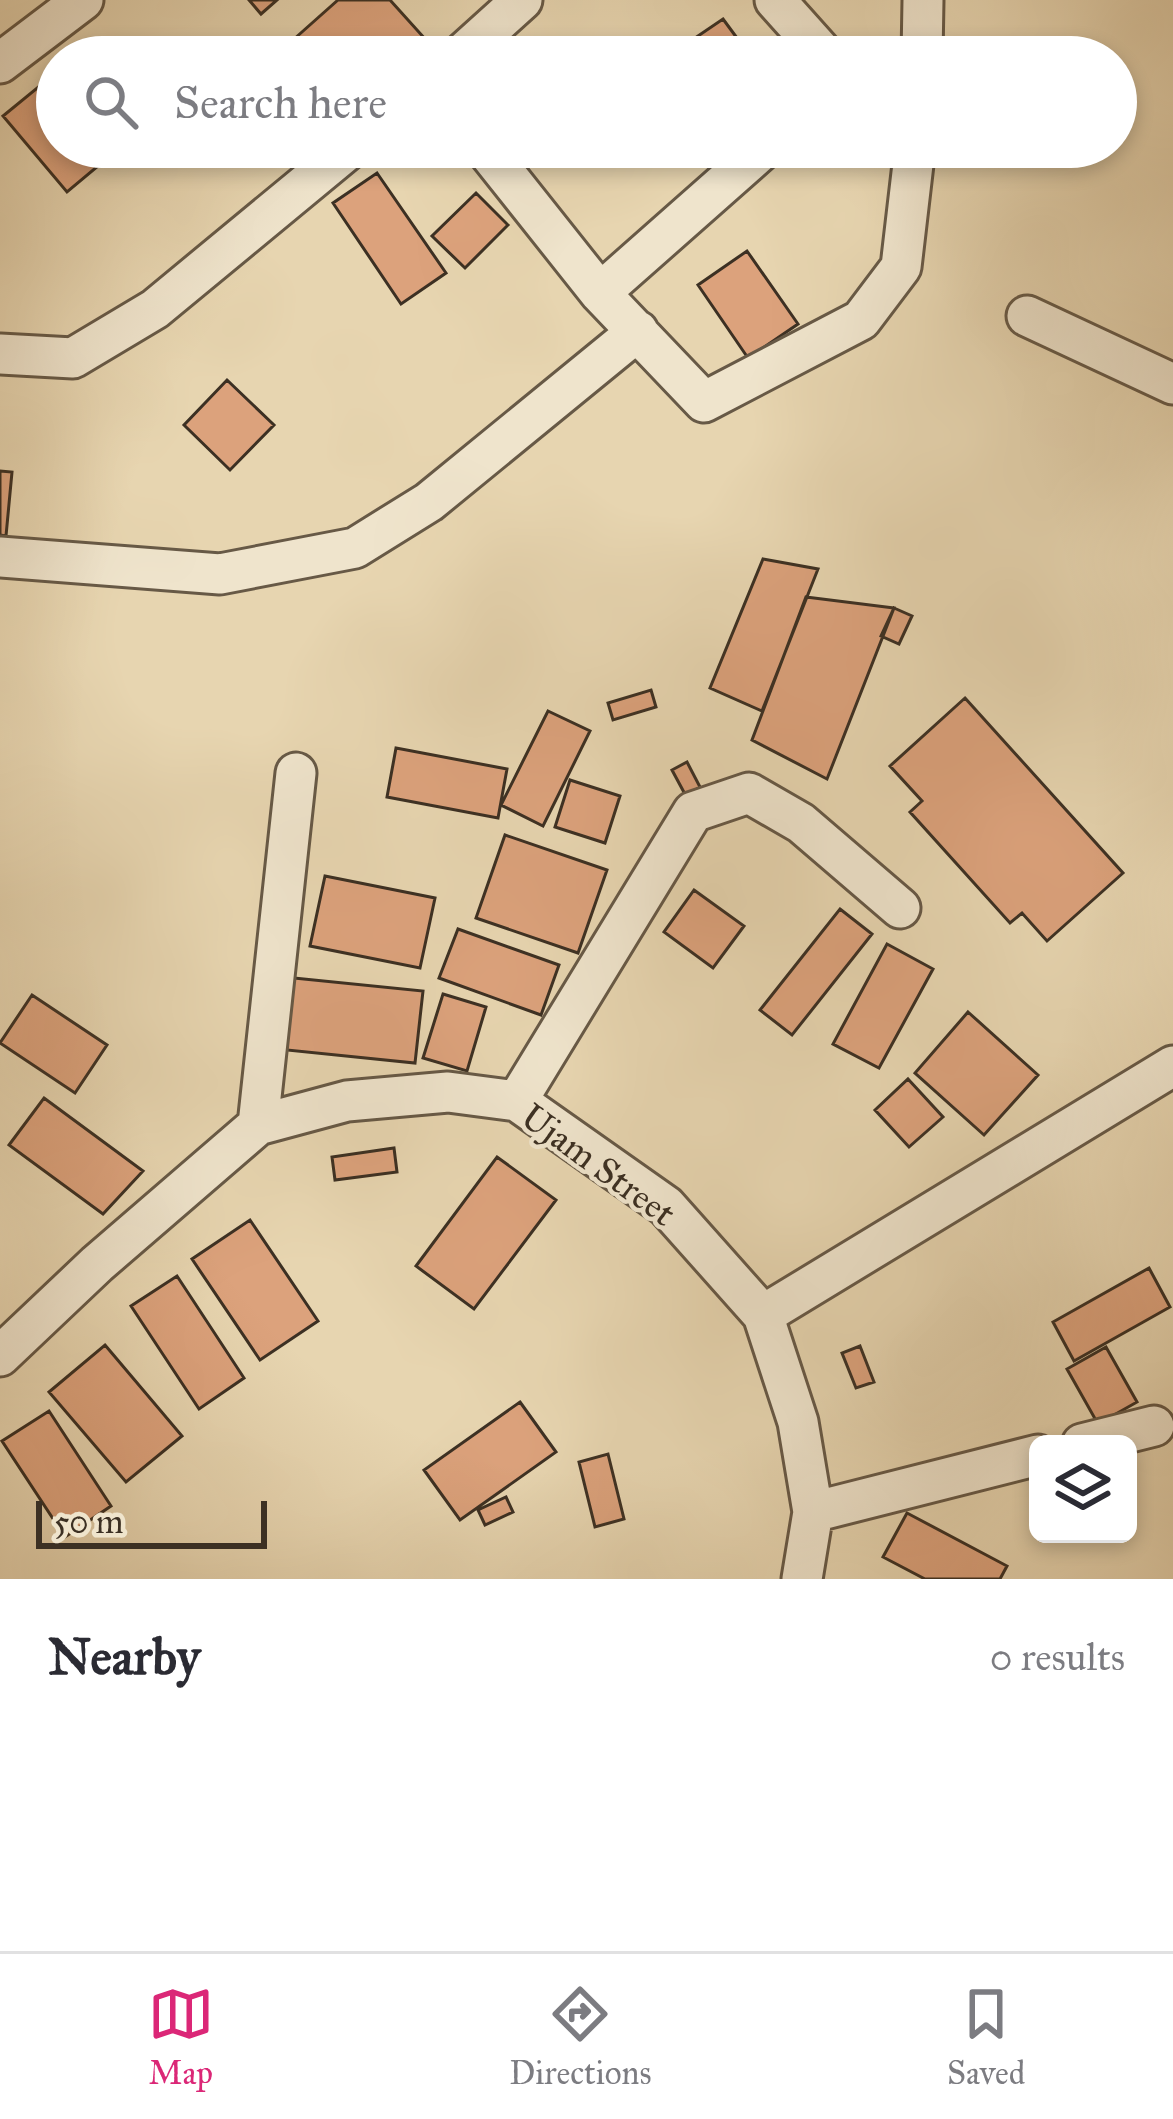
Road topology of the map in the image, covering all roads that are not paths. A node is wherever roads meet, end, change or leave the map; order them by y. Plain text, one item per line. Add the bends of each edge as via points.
1 (83, 0) edge
2 (522, 0) edge
3 (775, 0) edge
4 (923, 0) edge
5 (482, 36) edge
6 (807, 36) edge
7 (922, 36) edge
8 (0, 63) edge
9 (326, 168) edge
10 (501, 168) edge
11 (741, 168) edge
12 (913, 168) edge
13 (600, 292) junction
14 (1027, 316) dead end
15 (638, 331) junction
16 (0, 354) edge
17 (1173, 384) edge
18 (0, 557) edge
19 (296, 773) dead end
20 (901, 908) dead end
21 (1173, 1066) edge
22 (517, 1102) junction
23 (258, 1125) junction
24 (763, 1315) junction
25 (0, 1357) edge
26 (1154, 1426) dead end
27 (1118, 1435) edge
28 (1029, 1457) edge
29 (813, 1512) junction
30 (802, 1579) edge

1 - 8 street
2 - 5 street
3 - 6 street
4 - 7 street
9 - 16 street via 155,309 74,358
10 - 13 street
11 - 13 street
12 - 15 street via 901,267 861,320 704,402
13 - 15 street
14 - 17 street
15 - 18 street via 429,502 355,548 220,574
19 - 23 street
20 - 22 street via 801,824 749,793 693,812
21 - 24 street
22 - 23 street, Ujam Street via 448,1092 347,1101
22 - 24 street, Ujam Street via 666,1206
23 - 25 street, Ujam Street
24 - 29 street, Ujam Street via 798,1421
26 - 27 street
28 - 29 street
29 - 30 street, Ujam Street

